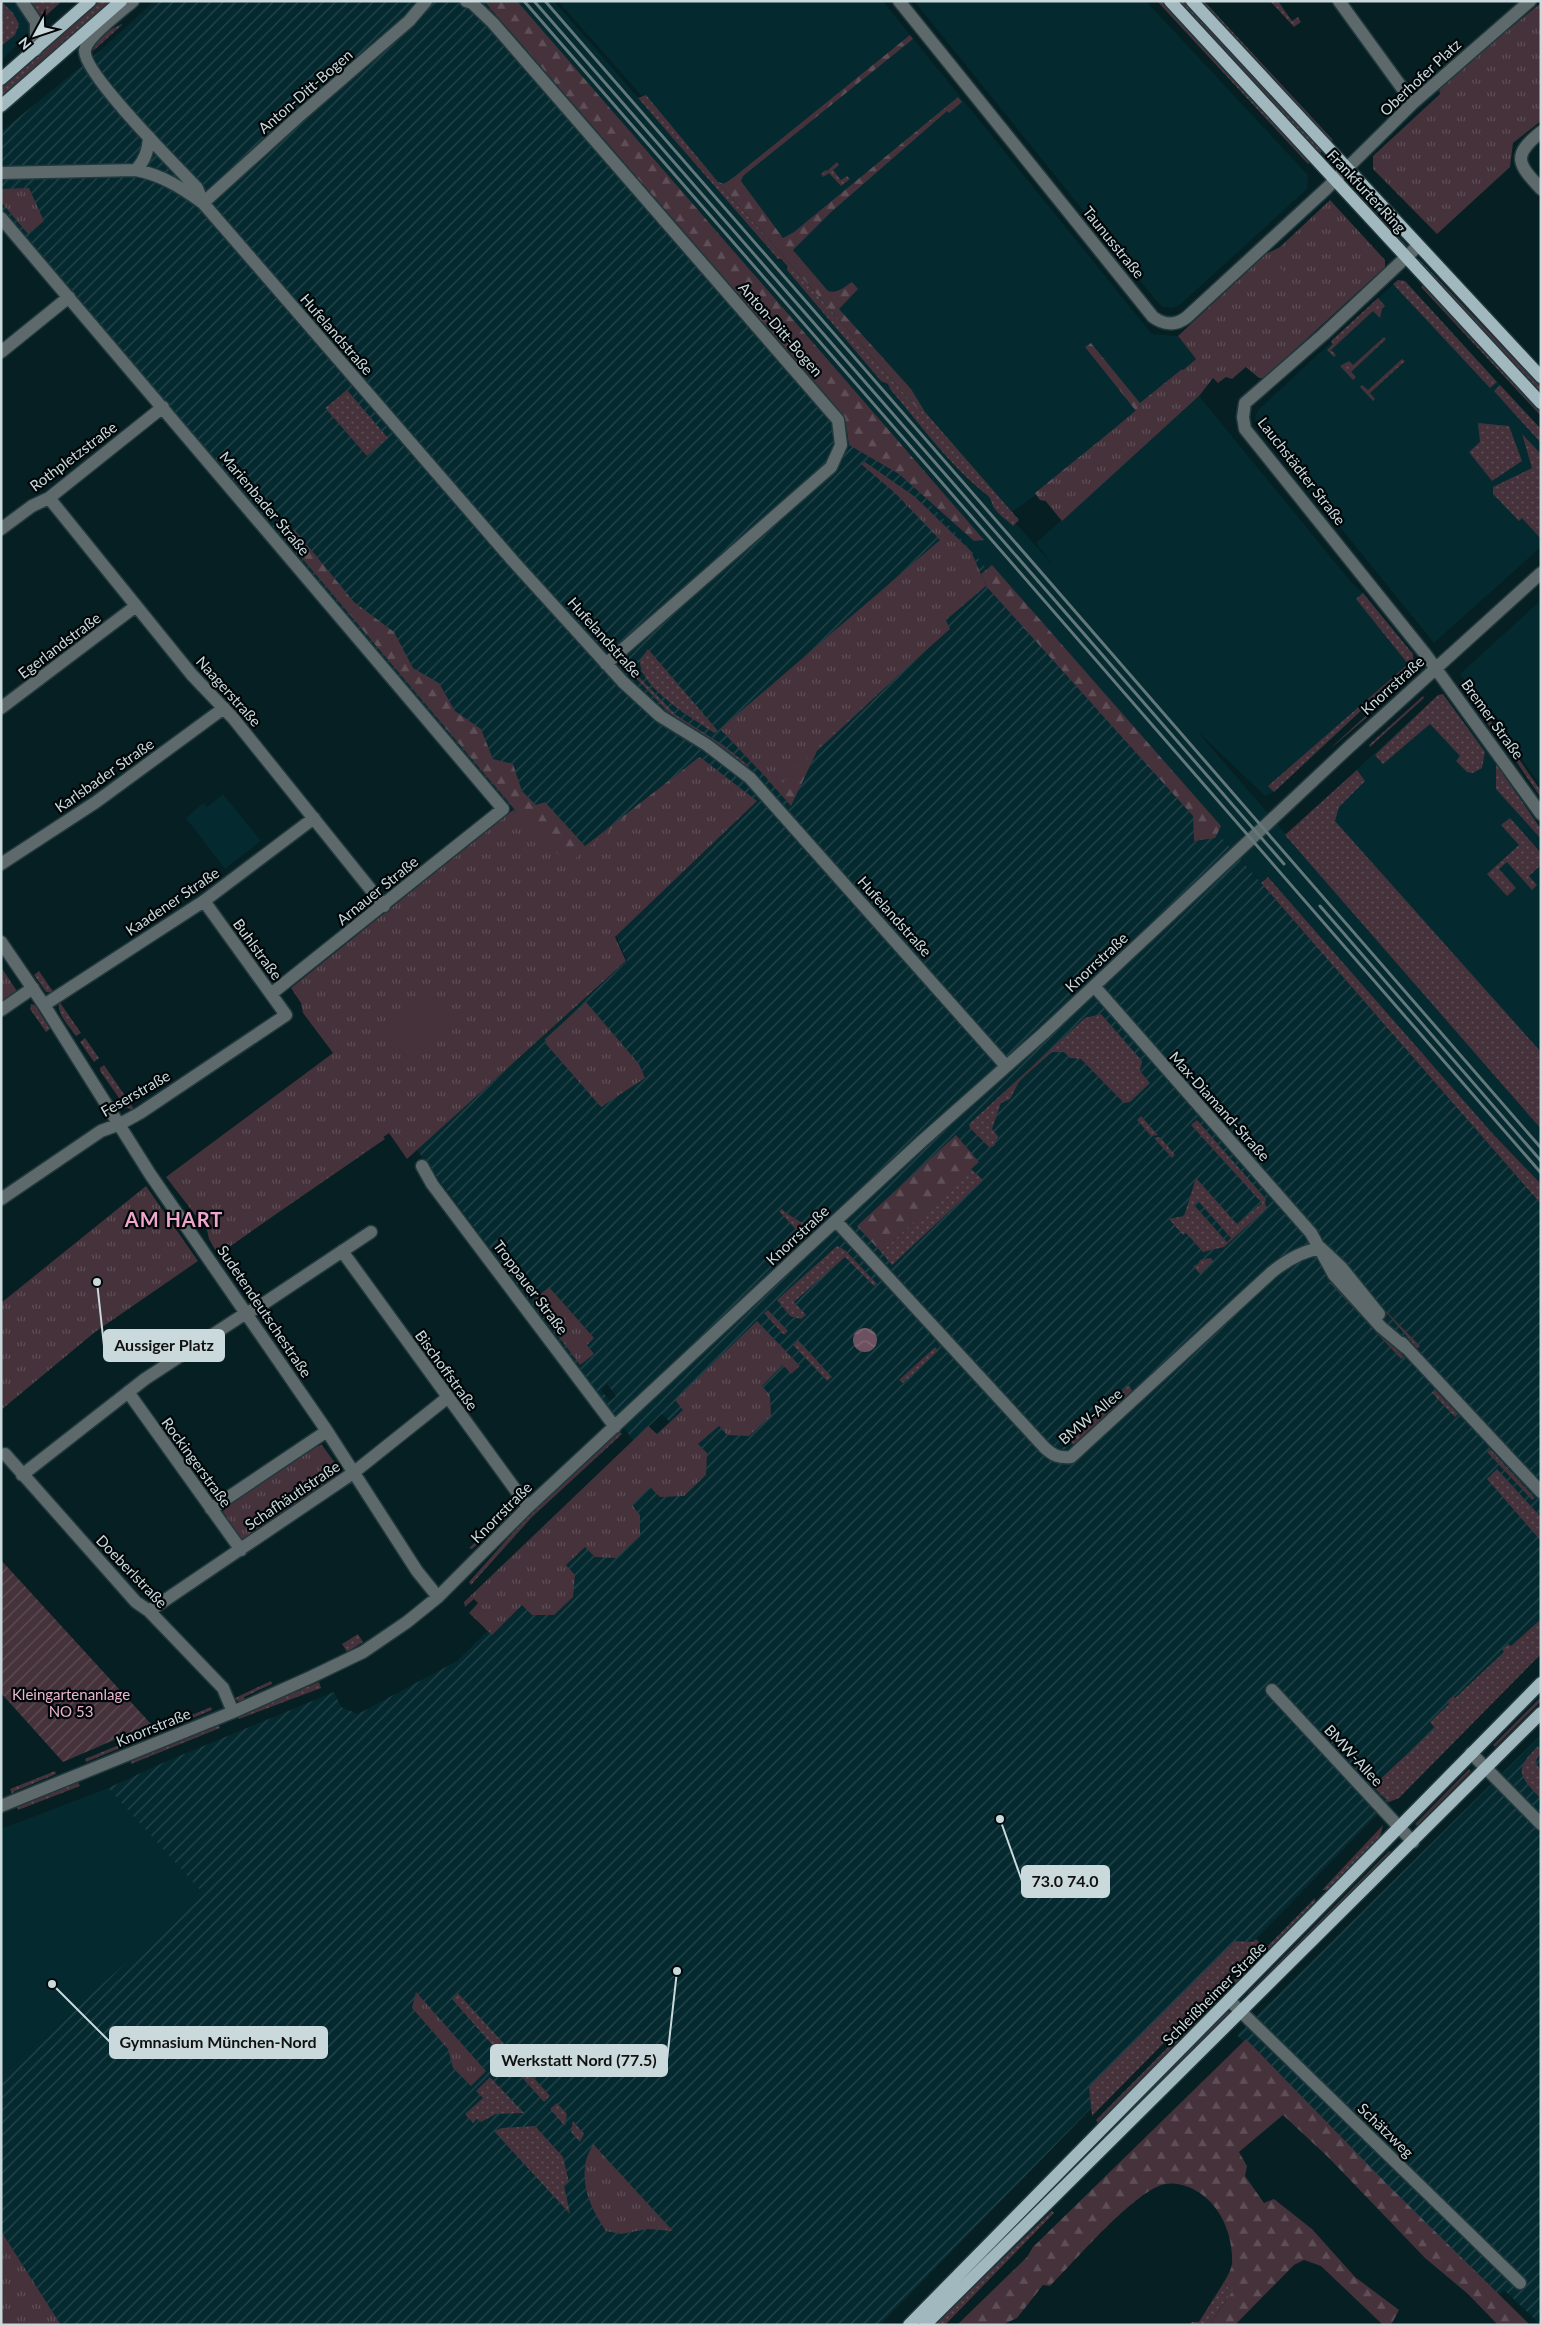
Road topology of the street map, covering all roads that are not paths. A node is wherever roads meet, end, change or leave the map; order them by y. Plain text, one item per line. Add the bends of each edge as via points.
1 (22, 1) edge
2 (90, 1) edge
3 (121, 1) edge
4 (133, 1) edge
5 (426, 1) edge
6 (466, 1) edge
7 (898, 1) edge
8 (1170, 1) edge
9 (1192, 1) edge
10 (1339, 1) edge
11 (1530, 1) edge
12 (36, 50) junction
13 (1, 79) edge
14 (1413, 103) junction
15 (1, 106) edge
16 (1541, 132) edge
17 (149, 137) junction
18 (1347, 169) junction
19 (136, 170) junction
20 (1, 173) edge
21 (1335, 180) junction
22 (1541, 190) edge
23 (203, 204) junction
24 (1, 218) edge
25 (1418, 246) junction
26 (1406, 257) junction
27 (69, 297) junction
28 (1, 352) edge
29 (1541, 378) edge
30 (1541, 403) edge
31 (163, 407) junction
32 (49, 498) junction
33 (1, 529) edge
34 (1541, 573) edge
35 (136, 606) junction
36 (606, 664) junction
37 (1436, 668) junction
38 (1, 708) edge
39 (224, 708) junction
40 (503, 810) joint
41 (1541, 814) edge
42 (314, 818) junction
43 (1, 864) edge
44 (204, 901) junction
45 (384, 906) junction
46 (1, 942) edge
47 (1094, 986) junction
48 (33, 988) junction
49 (271, 994) junction
50 (44, 1005) junction
51 (1, 1010) edge
52 (286, 1016) joint
53 (1006, 1066) junction
54 (120, 1124) junction
55 (422, 1166) dead end
56 (1, 1199) edge
57 (836, 1221) junction
58 (371, 1232) dead end
59 (1321, 1248) junction
60 (342, 1251) junction
61 (246, 1313) junction
62 (128, 1392) junction
63 (447, 1398) junction
64 (616, 1427) junction
65 (327, 1431) junction
66 (5, 1454) dead end
67 (353, 1473) junction
68 (22, 1475) junction
69 (1541, 1492) edge
70 (528, 1507) junction
71 (211, 1509) junction
72 (241, 1550) junction
73 (438, 1597) junction
74 (149, 1611) junction
75 (1541, 1683) edge
76 (1272, 1690) dead end
77 (232, 1712) junction
78 (1541, 1713) edge
79 (1471, 1753) junction
80 (1487, 1769) junction
81 (1, 1806) edge
82 (1541, 1824) edge
83 (1399, 1828) junction
84 (1413, 1842) junction
85 (1229, 2000) junction
86 (1241, 2012) junction
87 (1520, 2283) dead end
88 (909, 2325) edge
89 (925, 2325) edge

1 - 12 street via 36,22
2 - 12 main road
3 - 15 main road
4 - 17 street, Hufelandstraße via 89,40 85,59 92,72
5 - 23 street, Anton-Ditt-Bogen via 409,22 298,116
6 - 36 street, Anton-Ditt-Bogen via 493,23 838,420 841,446 831,467
7 - 21 street, Taunusstraße via 1158,321 1168,324 1183,320
8 - 21 main road, Frankfurter Ring
9 - 18 main road, Frankfurter Ring
10 - 14 street
11 - 14 street, Oberhofer Platz
12 - 13 main road
14 - 18 street, Oberhofer Platz
16 - 22 street via 1524,145 1521,162
17 - 19 street via 144,161
17 - 23 street, Hufelandstraße via 197,188
18 - 21 street, Oberhofer Platz
18 - 25 main road, Frankfurter Ring
19 - 20 street, Hufelandstraße
19 - 23 street, Hufelandstraße via 169,180
21 - 26 main road, Frankfurter Ring
23 - 36 street, Hufelandstraße
24 - 27 street, Marienbader Straße
25 - 26 street, Lauchstädter Straße
25 - 29 main road, Frankfurter Ring
26 - 30 main road, Frankfurter Ring
26 - 37 street, Lauchstädter Straße via 1245,404 1243,417 1245,429
27 - 28 street
27 - 31 street, Marienbader Straße
31 - 32 street, Rothpletzstraße
31 - 40 street, Marienbader Straße
32 - 33 street, Rothpletzstraße via 32,506
32 - 35 street, Naagerstraße
34 - 37 street, Knorrstraße
35 - 38 street, Egerlandstraße
35 - 39 street, Naagerstraße via 192,675
36 - 53 street, Hufelandstraße via 660,716 707,745 750,778
37 - 41 street, Bremer Straße
37 - 47 street, Knorrstraße
39 - 42 street, Naagerstraße
39 - 43 street, Karlsbader Straße via 96,802
40 - 45 street, Arnauer Straße
42 - 44 street, Kaadener Straße
42 - 45 street, Naagerstraße
44 - 49 street, Buhlstraße
44 - 50 street, Kaadener Straße
45 - 49 street, Arnauer Straße
46 - 48 street, Sudetendeutschestraße
47 - 53 street, Knorrstraße
47 - 59 street, Max-Diamand-Straße via 1285,1202
48 - 50 street, Sudetendeutschestraße
48 - 51 street
49 - 52 street, Buhlstraße
50 - 54 street, Sudetendeutschestraße
52 - 54 street, Feserstraße
53 - 57 street, Knorrstraße
54 - 56 street, Feserstraße via 101,1131
54 - 61 street, Sudetendeutschestraße via 150,1174
55 - 64 street, Troppauer Straße via 432,1184
57 - 59 street, BMW-Allee via 1045,1448 1062,1458 1071,1458 1272,1272 1308,1250
57 - 64 street, Knorrstraße
58 - 60 street
59 - 69 street, Max-Diamand-Straße via 1334,1275
60 - 61 street
60 - 63 street, Bischoffstraße
61 - 62 street
61 - 65 street, Sudetendeutschestraße
62 - 68 street
62 - 71 street, Rockingerstraße
63 - 67 street, Schafhäutlstraße
63 - 70 street, Bischoffstraße
64 - 70 street, Knorrstraße
65 - 67 street, Sudetendeutschestraße
65 - 71 street
66 - 68 street, Doeberlstraße
67 - 72 street, Schafhäutlstraße
67 - 73 street, Sudetendeutschestraße via 417,1571
68 - 74 street, Doeberlstraße via 136,1602
70 - 73 street, Knorrstraße
71 - 72 street, Rockingerstraße
72 - 74 street, Schafhäutlstraße
73 - 77 street, Knorrstraße via 363,1652
74 - 77 street, Doeberlstraße via 222,1688
75 - 79 main road, Schleißheimer Straße
76 - 83 street, BMW-Allee
77 - 81 street, Knorrstraße
78 - 80 main road
79 - 80 street
79 - 83 main road, Schleißheimer Straße
80 - 82 street
80 - 84 main road
83 - 84 street, BMW-Allee
83 - 85 main road, Schleißheimer Straße
84 - 86 main road
85 - 86 street, Schätzweg
85 - 88 main road, Schleißheimer Straße
86 - 87 street, Schätzweg
86 - 89 main road

